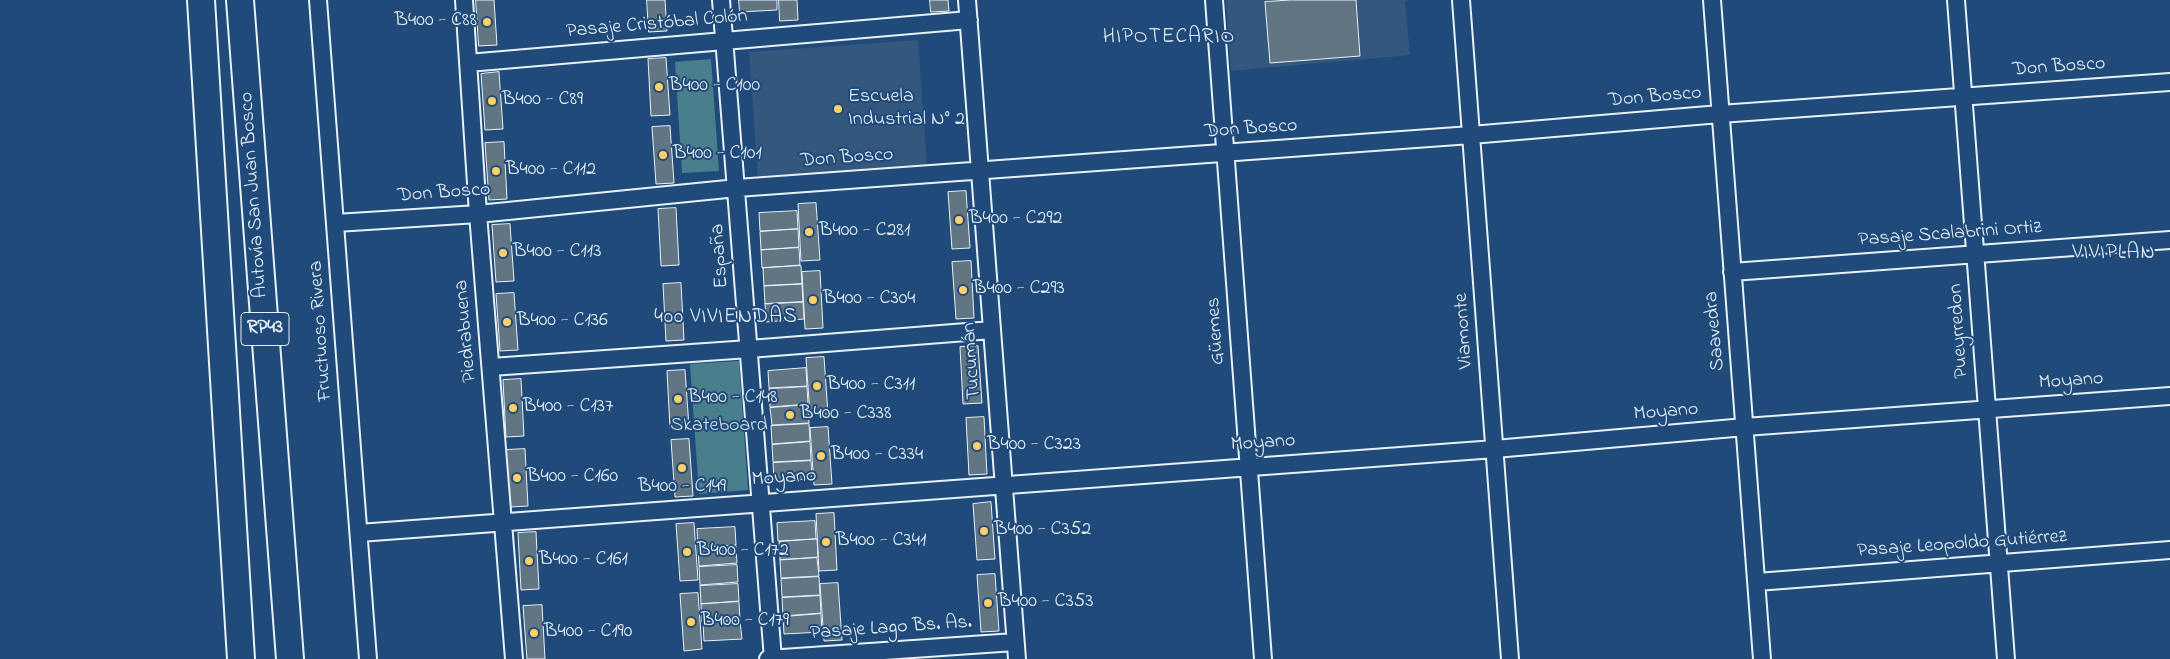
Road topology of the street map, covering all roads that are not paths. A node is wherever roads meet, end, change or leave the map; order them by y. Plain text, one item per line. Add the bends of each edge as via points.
1 (201, 0) edge
2 (240, 0) edge
3 (318, 0) edge
4 (464, 0) edge
5 (721, 0) edge
6 (967, 0) edge
7 (1214, 0) edge
8 (1460, 0) edge
9 (1712, 0) edge
10 (1956, 0) edge
11 (968, 20) junction
12 (724, 41) junction
13 (468, 63) junction
14 (2170, 82) edge
15 (1964, 96) junction
16 (1720, 114) junction
17 (1472, 135) junction
18 (1225, 153) junction
19 (980, 171) junction
20 (737, 188) junction
21 (478, 214) junction
22 (336, 223) junction
23 (2170, 240) edge
24 (1976, 254) junction
25 (1732, 272) junction
26 (992, 330) junction
27 (749, 349) junction
28 (491, 367) junction
29 (2170, 396) edge
30 (1988, 409) junction
31 (1745, 427) junction
32 (1495, 449) junction
33 (1248, 466) junction
34 (1003, 485) junction
35 (761, 502) junction
36 (503, 522) junction
37 (359, 533) junction
38 (2170, 550) edge
39 (1999, 563) junction
40 (1756, 582) junction
41 (1016, 642) junction
42 (242, 659) edge
43 (290, 659) edge
44 (368, 659) edge
45 (514, 659) edge
46 (768, 659) edge
47 (773, 659) edge
48 (1017, 659) edge
49 (1263, 659) edge
50 (1510, 659) edge
51 (1762, 659) edge
52 (2006, 659) edge

1 - 42 main road, Autovía San Juan Bosco / RP43
2 - 43 main road, Autovía San Juan Bosco / RP43
3 - 22 street, Fructuoso Rivera
4 - 13 street, Piedrabuena
5 - 12 street, España
6 - 11 street, Tucumán
7 - 18 street, Güemes
8 - 17 street, Viamonte
9 - 16 street, Saavedra
10 - 15 street, Pueyrredon
11 - 12 street, Pasaje Cristóbal Colón
11 - 19 street, Tucumán
12 - 13 street, Pasaje Cristóbal Colón
12 - 20 street, España
13 - 21 street, Piedrabuena
14 - 15 street, Don Bosco
15 - 16 street, Don Bosco
15 - 24 street, Pueyrredon
16 - 17 street, Don Bosco
16 - 25 street, Saavedra
17 - 18 street, Don Bosco
17 - 32 street, Viamonte
18 - 19 street, Don Bosco
18 - 33 street, Güemes
19 - 20 street, Don Bosco
19 - 26 street, Tucumán
20 - 21 street, Don Bosco
20 - 27 street, España
21 - 22 street, Don Bosco
21 - 28 street, Piedrabuena
22 - 37 street, Fructuoso Rivera
23 - 24 street, Pasaje Scalabrini Ortiz
24 - 25 street, Pasaje Scalabrini Ortiz
24 - 30 street, Pueyrredon
25 - 31 street, Saavedra
26 - 27 street
26 - 34 street, Tucumán
27 - 28 street
27 - 35 street, España
28 - 36 street, Piedrabuena
29 - 30 street, Moyano
30 - 31 street, Moyano
30 - 39 street, Pueyrredon
31 - 32 street, Moyano
31 - 40 street, Saavedra
32 - 33 street, Moyano
32 - 50 street, Viamonte
33 - 34 street, Moyano
33 - 49 street, Güemes
34 - 35 street, Moyano
34 - 41 street, Tucumán
35 - 36 street, Moyano
35 - 47 street, España
36 - 37 street, Moyano
36 - 45 street, Piedrabuena
37 - 44 street, Fructuoso Rivera
38 - 39 street, Pasaje Leopoldo Gutiérrez
39 - 40 street, Pasaje Leopoldo Gutiérrez
39 - 52 street, Pueyrredon
40 - 51 street, Saavedra
41 - 47 street, Pasaje Lago Bs. As.
41 - 48 street, Tucumán
46 - 47 street, Pasaje Lago Bs. As.

